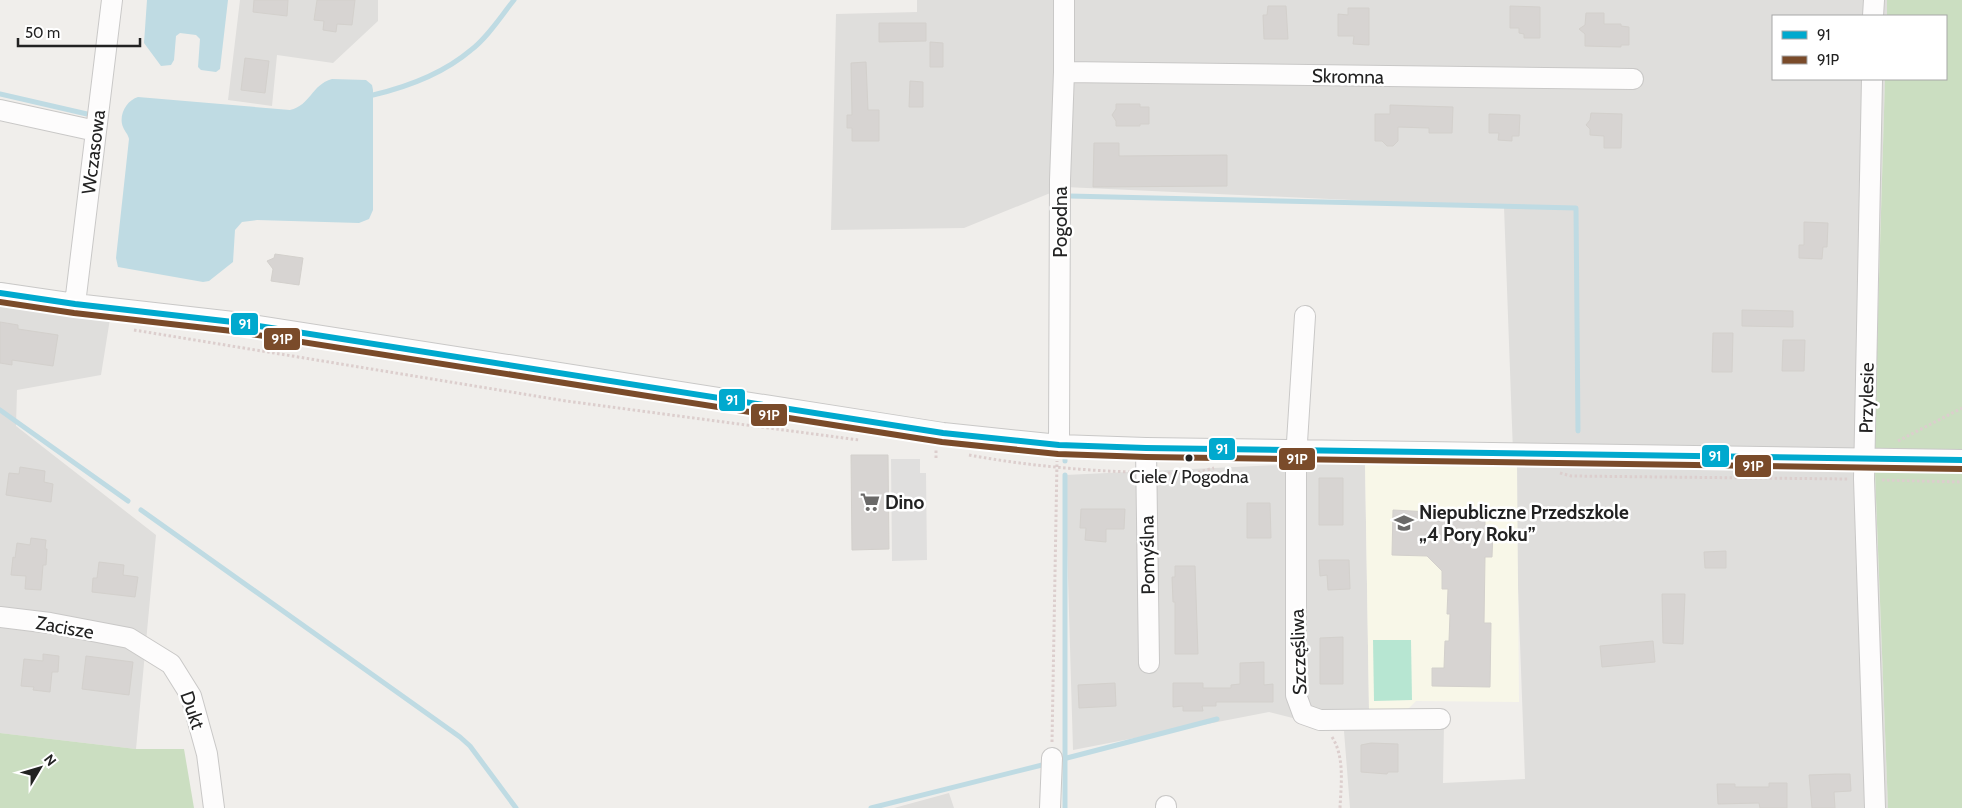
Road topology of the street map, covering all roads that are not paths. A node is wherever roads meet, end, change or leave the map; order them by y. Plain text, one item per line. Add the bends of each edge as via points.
1 (112, 0) edge
2 (1064, 0) edge
3 (1874, 0) edge
4 (1873, 15) edge
5 (1064, 72) junction
6 (1633, 79) dead end
7 (1872, 80) edge
8 (0, 110) edge
9 (96, 131) junction
10 (0, 293) edge
11 (75, 304) junction
12 (1305, 316) dead end
13 (1059, 445) junction
14 (1146, 448) junction
15 (1296, 451) junction
16 (1864, 459) junction
17 (1962, 460) edge
18 (0, 617) edge
19 (129, 638) joint
20 (1148, 662) dead end
21 (1440, 719) dead end
22 (1052, 758) road end
23 (214, 808) edge
24 (1050, 808) edge
25 (1874, 808) edge

1 - 9 street, Wczasowa
2 - 5 street, Pogodna
3 - 4 street
5 - 6 street, Skromna
5 - 13 street, Pogodna via 1060,180
7 - 16 street, Przylesie
8 - 9 street
9 - 11 street, Wczasowa
10 - 11 street
11 - 13 street via 232,322 944,433
12 - 15 street
13 - 14 street
14 - 15 street
14 - 20 street, Pomyślna
15 - 16 street
15 - 21 street, Szczęśliwa via 1296,695 1303,714 1320,720
16 - 17 street
16 - 25 street, Przylesie
18 - 19 street, Zacisze
19 - 23 street, Dukt via 172,664 191,696 207,754
22 - 24 street

